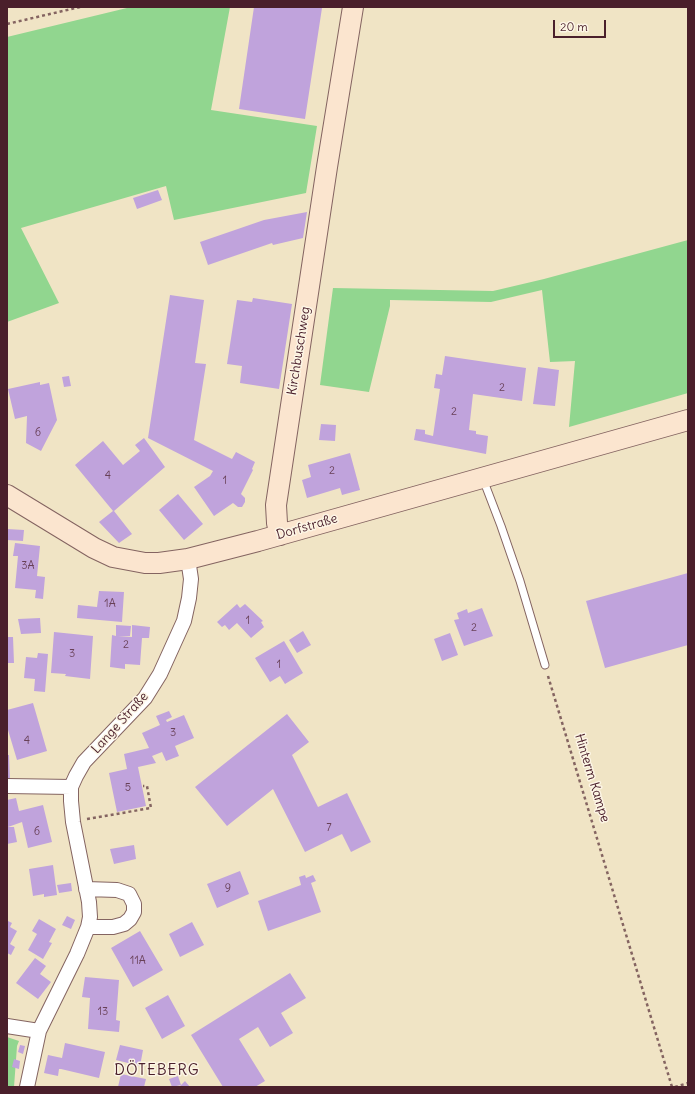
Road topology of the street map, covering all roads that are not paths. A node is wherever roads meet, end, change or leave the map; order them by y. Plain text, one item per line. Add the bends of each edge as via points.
1 (353, 7) edge
2 (688, 420) edge
3 (482, 478) junction
4 (7, 495) edge
5 (280, 535) junction
6 (188, 559) junction
7 (545, 665) road end
8 (7, 786) edge
9 (71, 787) junction
10 (86, 889) junction
11 (88, 927) junction
12 (7, 1026) edge
13 (39, 1031) junction
14 (27, 1087) edge

1 - 5 main road, Kirchbuschweg via 276,506
2 - 3 main road, Dorfstraße
3 - 5 main road, Dorfstraße
3 - 7 lane via 520,582
4 - 6 main road, Dorfstraße via 94,548 113,556 145,563
5 - 6 main road, Dorfstraße
6 - 9 street, Lange Straße via 191,579 184,621 160,674 145,698 84,762
8 - 9 street
9 - 10 street, Lange Straße via 73,822
10 - 11 street, Lange Straße via 90,917
10 - 11 street via 117,890 129,894 134,904 134,912 124,924 113,927
11 - 13 street, Lange Straße
12 - 13 street
13 - 14 street, Lange Straße

